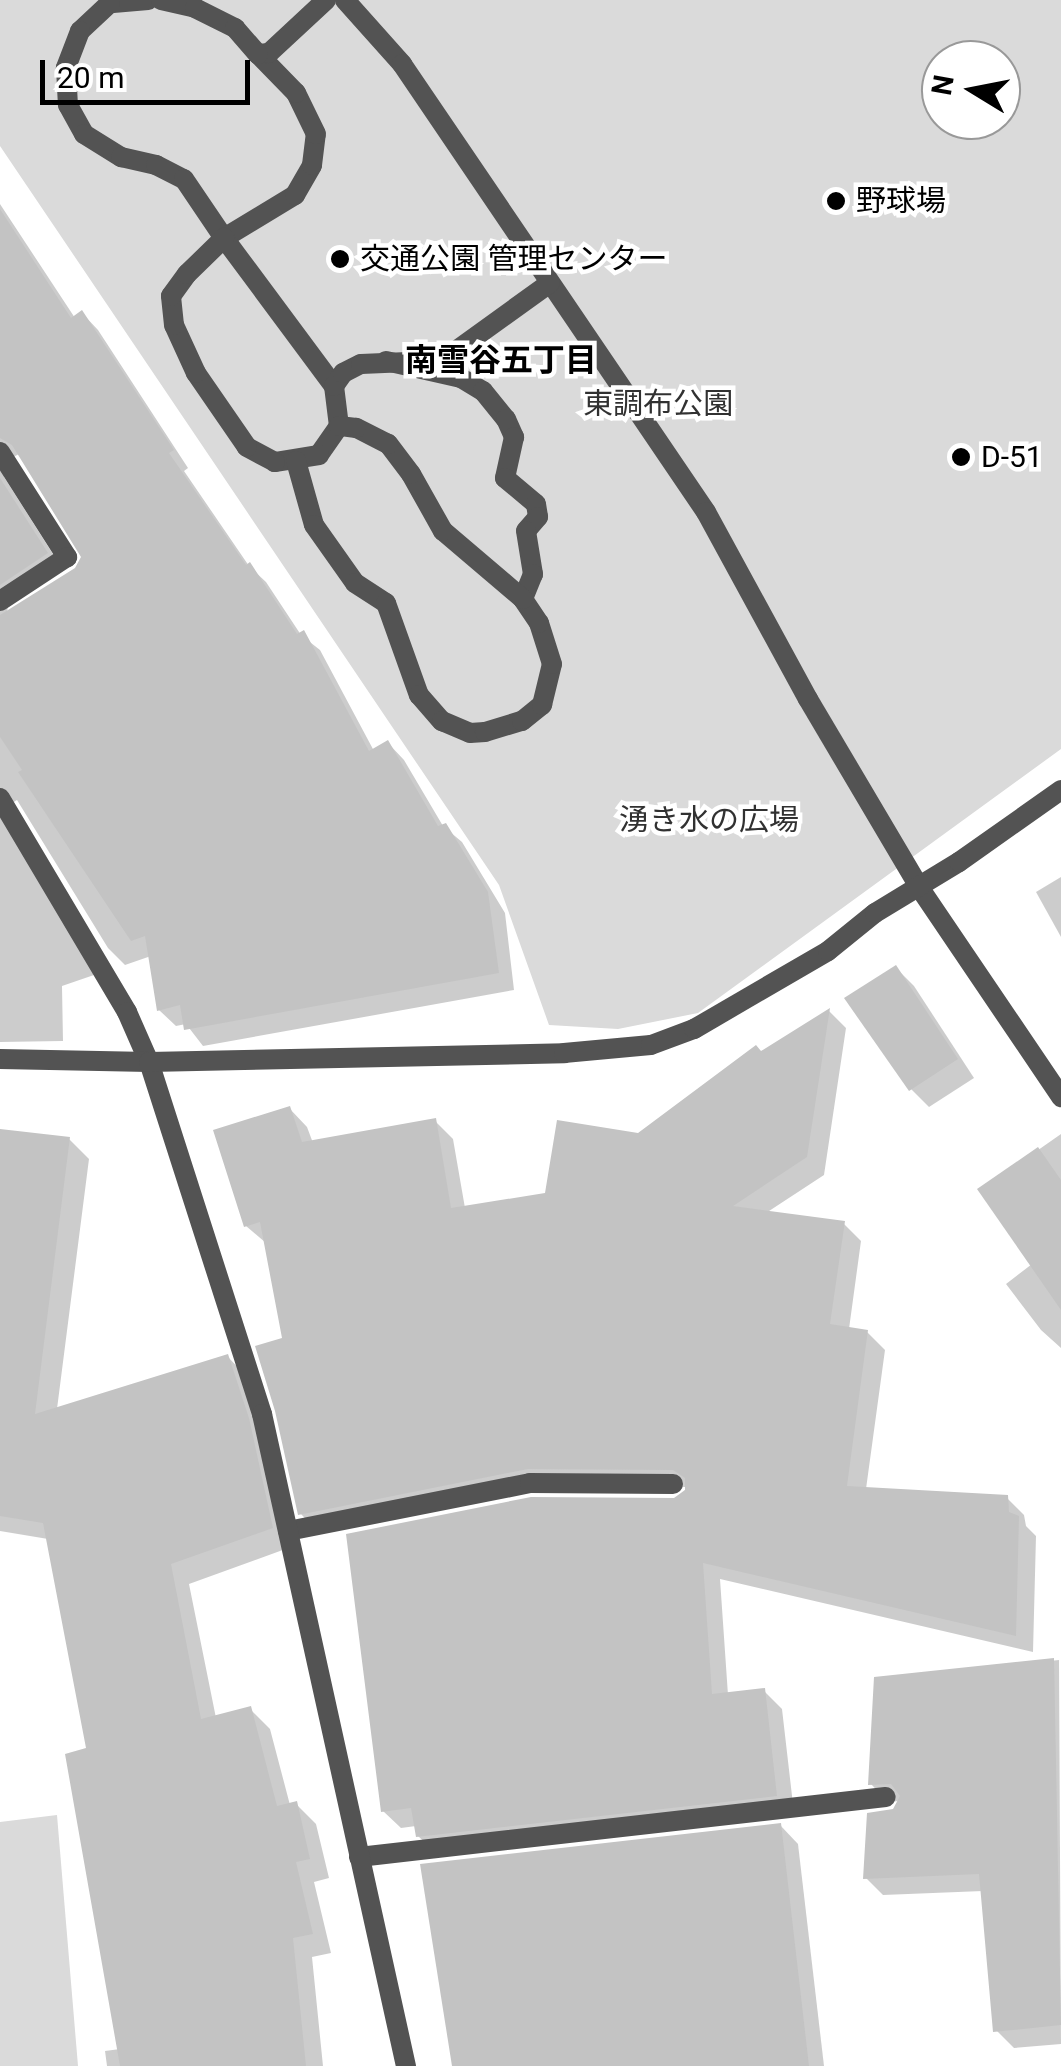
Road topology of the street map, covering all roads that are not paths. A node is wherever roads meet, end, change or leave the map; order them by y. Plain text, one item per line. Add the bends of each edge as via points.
1 (148, 0) edge
2 (161, 0) edge
3 (326, 0) edge
4 (345, 0) edge
5 (258, 54) junction
6 (224, 238) junction
7 (550, 283) junction
8 (386, 361) junction
9 (334, 386) junction
10 (339, 426) junction
11 (0, 452) edge
12 (296, 461) junction
13 (523, 599) junction
14 (0, 601) edge
15 (1061, 790) edge
16 (0, 798) edge
17 (919, 887) junction
18 (0, 1059) edge
19 (149, 1062) junction
20 (1061, 1097) edge
21 (673, 1484) dead end
22 (288, 1532) junction
23 (886, 1796) dead end
24 (360, 1857) junction
25 (406, 2066) edge

1 - 6 street via 110,4 80,31 66,68 68,106 84,134 121,157 184,179
2 - 5 street via 235,28
3 - 5 street via 268,53
4 - 7 street via 402,64
5 - 6 street via 296,93 316,134 312,165 294,195
6 - 9 street
6 - 12 street via 171,296 174,324 196,373 246,447 274,462
7 - 8 street via 450,355
7 - 17 street via 706,512
8 - 9 street via 342,372
8 - 13 street via 461,378 483,390 506,419 514,437 505,478 536,504 538,517 526,531 534,574
9 - 10 street
10 - 12 street via 319,454
10 - 13 street via 388,444 443,531
11 - 14 street via 67,557
12 - 13 street via 314,526 355,583 386,603 418,695 442,721 486,732 522,721 542,705 552,664
15 - 17 street
16 - 19 street via 127,1012
17 - 19 street via 828,951 694,1029 651,1044
17 - 20 street
18 - 19 street
19 - 22 street via 262,1414
21 - 22 street via 530,1483
22 - 24 street
23 - 24 street
24 - 25 street

